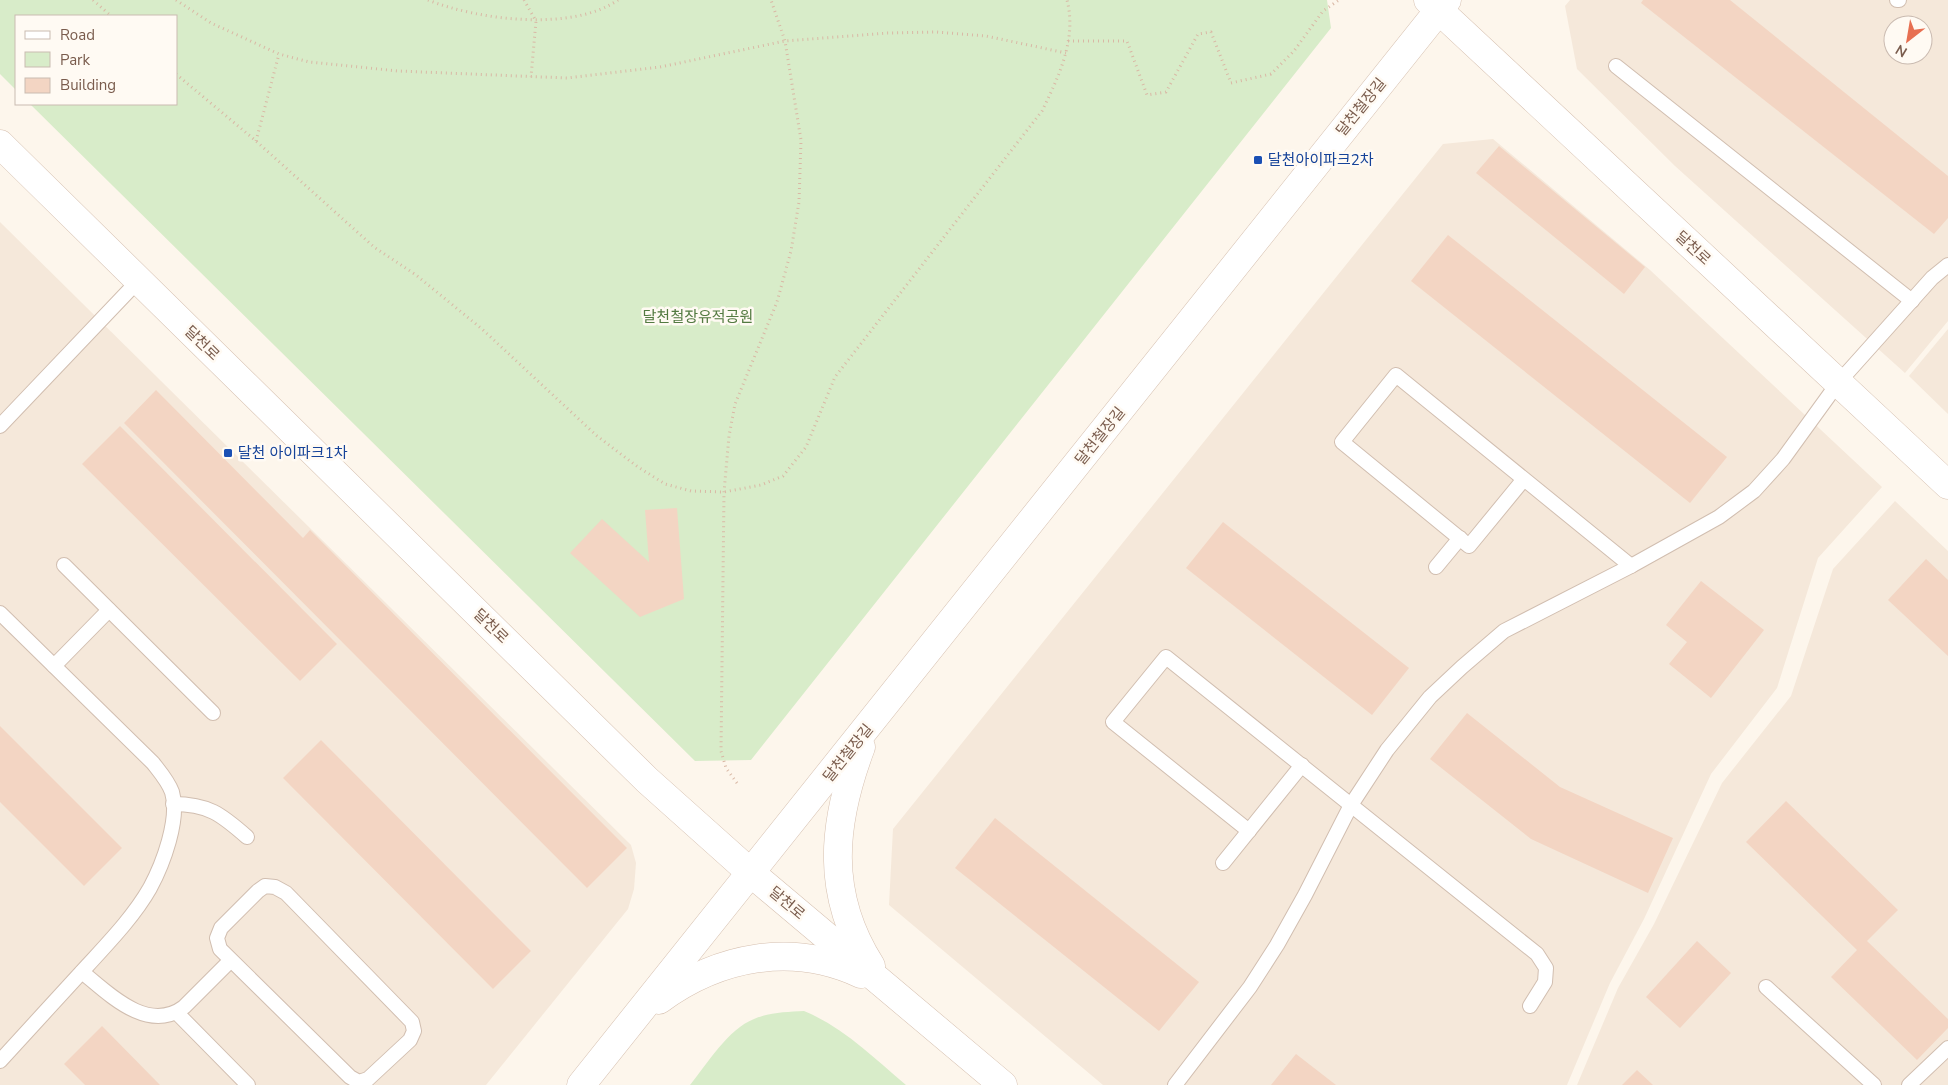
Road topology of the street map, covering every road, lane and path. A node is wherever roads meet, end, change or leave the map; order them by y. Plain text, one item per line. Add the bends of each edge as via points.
1 (93, 0) edge
2 (176, 0) edge
3 (428, 0) edge
4 (524, 0) edge
5 (618, 0) edge
6 (771, 0) edge
7 (1068, 0) edge
8 (1339, 0) edge
9 (1438, 3) edge
10 (110, 15) edge
11 (536, 21) junction
12 (785, 41) junction
13 (1068, 41) junction
14 (1066, 53) junction
15 (279, 54) junction
16 (1616, 66) dead end
17 (178, 76) edge
18 (531, 77) junction
19 (256, 141) junction
20 (0, 144) edge
21 (1948, 265) edge
22 (138, 281) junction
23 (1912, 301) junction
24 (1838, 383) junction
25 (0, 426) edge
26 (1524, 479) junction
27 (1948, 485) edge
28 (724, 492) junction
29 (1460, 538) junction
30 (64, 565) dead end
31 (1631, 566) junction
32 (1436, 567) dead end
33 (109, 610) junction
34 (0, 613) edge
35 (54, 666) junction
36 (213, 713) dead end
37 (876, 717) junction
38 (1302, 765) junction
39 (737, 783) dead end
40 (173, 804) junction
41 (1351, 805) junction
42 (1249, 831) junction
43 (247, 837) dead end
44 (1223, 863) dead end
45 (751, 873) junction
46 (230, 961) junction
47 (82, 972) junction
48 (881, 982) junction
49 (1766, 987) dead end
50 (1530, 1006) dead end
51 (177, 1013) junction
52 (633, 1020) junction
53 (1948, 1048) edge
54 (0, 1061) edge
55 (248, 1085) edge
56 (581, 1085) edge
57 (1003, 1085) edge
58 (1175, 1085) edge
59 (1874, 1085) edge
60 (1909, 1085) edge

1 - 10 path
2 - 15 path via 211,23
3 - 11 path via 489,16
4 - 11 path
5 - 11 path via 577,16
6 - 12 path
7 - 13 path via 1071,16
8 - 13 path via 1323,11 1294,51 1271,74 1231,83 1211,32 1198,34 1166,92 1147,95 1127,41
9 - 24 street, 달천로
9 - 37 street, 달천철장길
11 - 18 path
12 - 14 path via 936,32 986,36
12 - 18 path via 660,68 566,78
12 - 28 path via 801,140 799,202 791,251 777,302 735,404
13 - 14 path
14 - 28 path via 1042,111 835,377 806,447 782,476 761,485
15 - 18 path via 309,62 380,69
15 - 19 path
16 - 23 lane
17 - 19 path
19 - 28 path via 374,247 416,275 482,329 598,436 638,467 665,484 691,491
20 - 22 street, 달천로
21 - 23 lane
22 - 25 lane
22 - 45 street, 달천로 via 647,780
23 - 24 lane
24 - 27 street, 달천로
24 - 31 lane via 1783,459 1754,491 1719,517
26 - 29 lane via 1469,546
26 - 29 lane via 1396,375 1342,442
26 - 31 lane
28 - 39 path via 720,751 726,768
29 - 32 lane
30 - 33 lane
31 - 41 lane via 1504,631 1430,697 1387,750
33 - 35 lane
33 - 36 lane
34 - 35 lane
35 - 40 lane via 154,763 172,792
37 - 45 street, 달천철장길
37 - 48 street via 860,748 851,777 842,812 837,862 840,894 849,924
38 - 41 lane
38 - 42 lane
38 - 42 lane via 1166,657 1114,722
40 - 43 lane via 193,804 212,810
40 - 47 lane via 168,841 150,888 118,932
41 - 50 lane via 1536,954 1546,968 1545,982
41 - 58 lane via 1277,945
42 - 44 lane
45 - 48 street, 달천로
45 - 52 street, 달천철장길
46 - 46 lane via 350,1078 359,1082 368,1079 410,1040 414,1031 412,1022 286,893 276,887 265,886 258,890 221,928 218,938 220,949
46 - 51 lane
47 - 51 lane via 111,996 138,1012 153,1016
47 - 54 lane
48 - 52 street via 815,958 754,959 705,972 677,987
48 - 57 street, 달천로
49 - 59 lane
51 - 55 lane
52 - 56 street
53 - 60 lane

